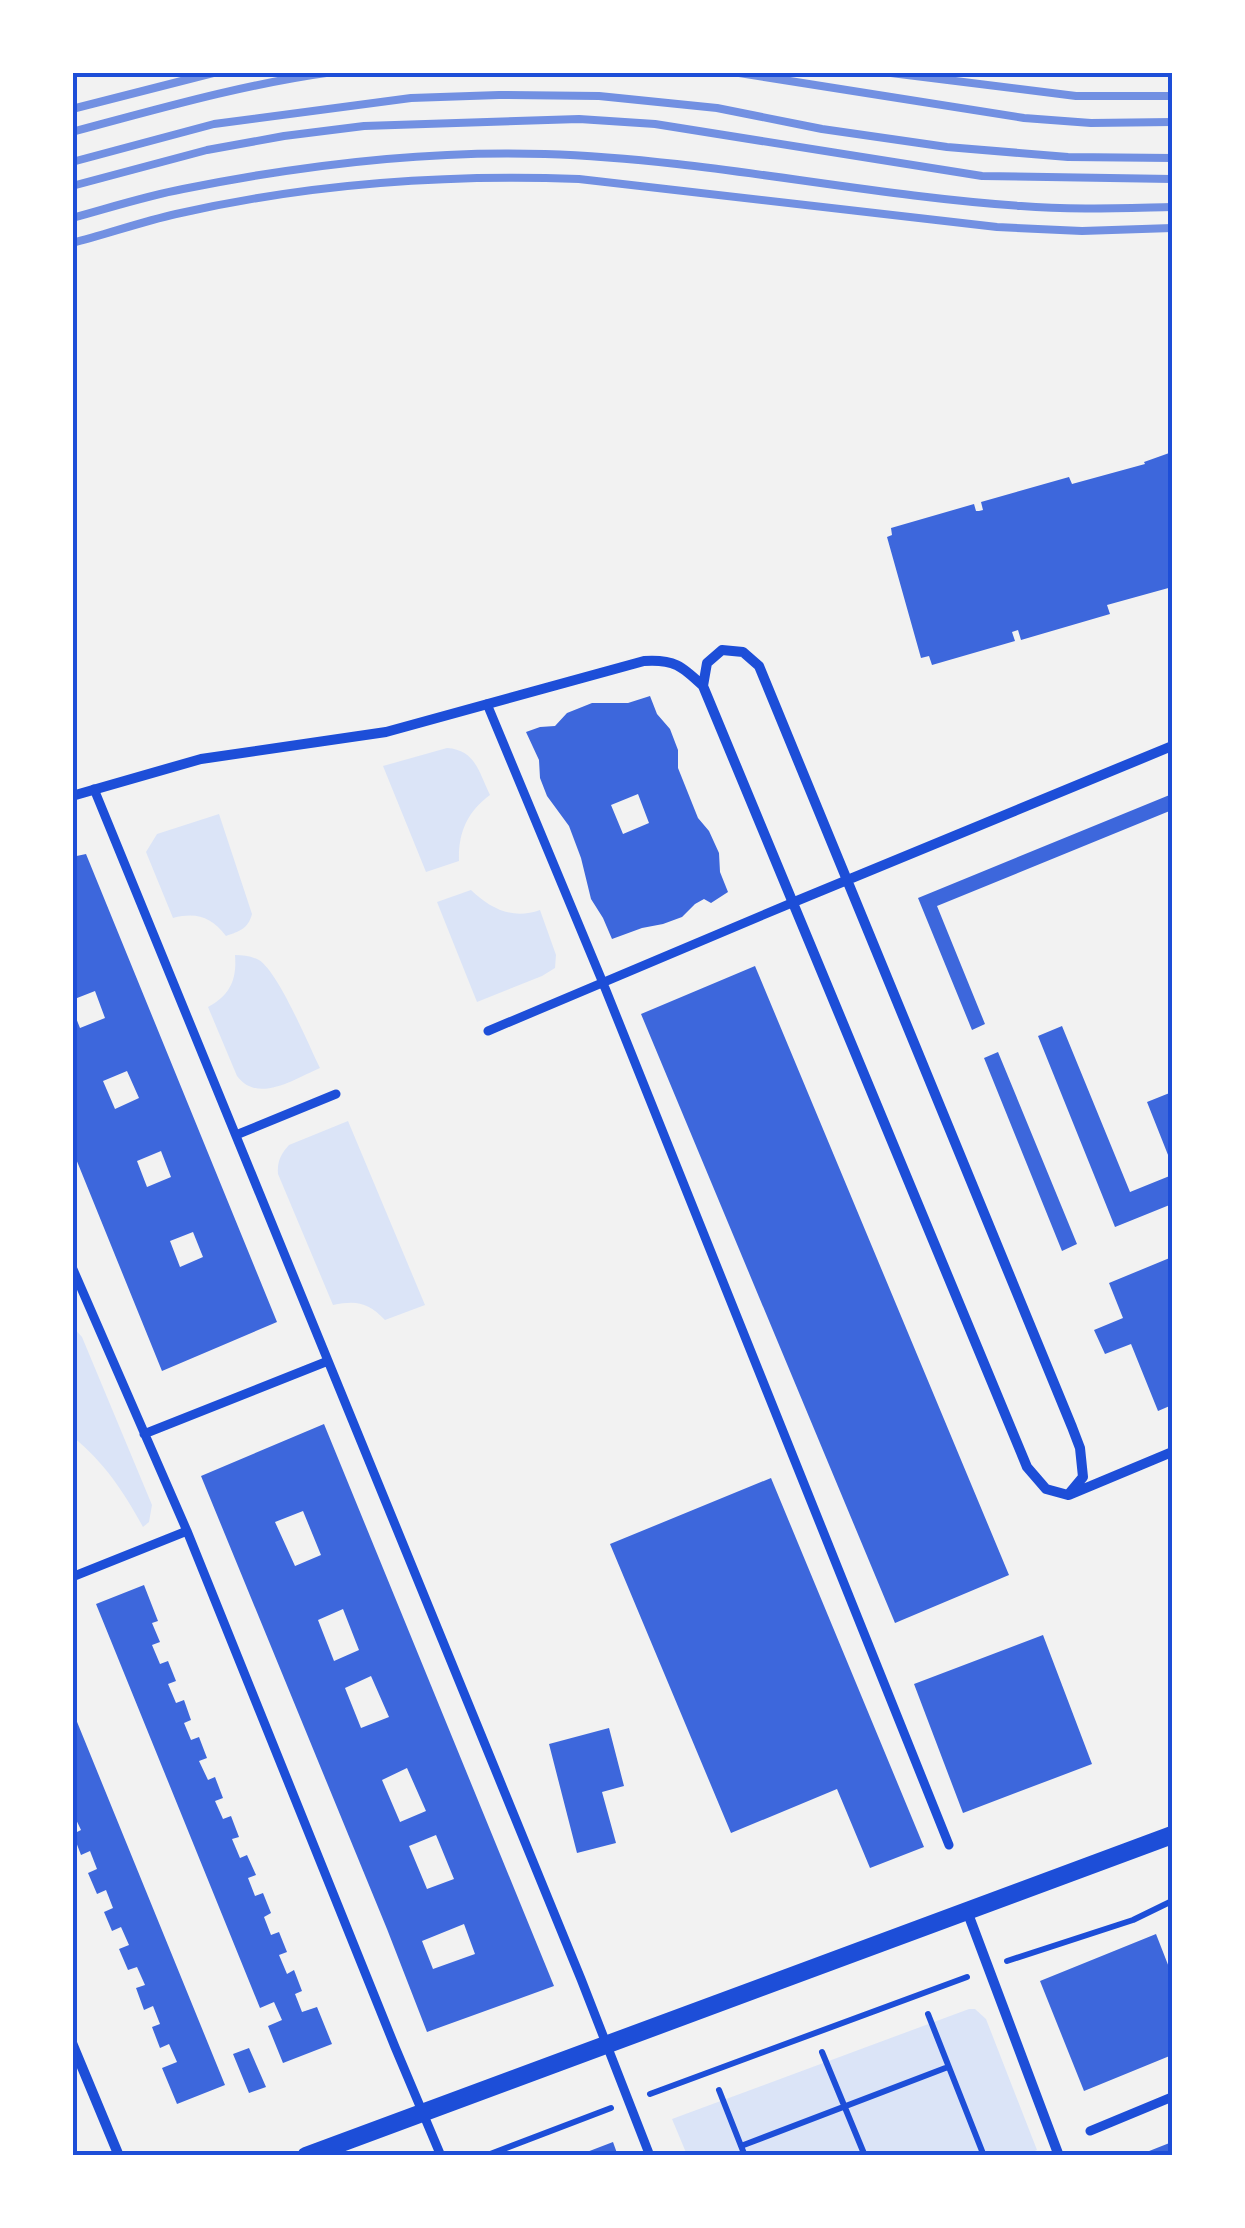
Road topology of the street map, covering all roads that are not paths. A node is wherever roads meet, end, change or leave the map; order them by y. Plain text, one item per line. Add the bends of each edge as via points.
1 (703, 686) junction
2 (487, 704) junction
3 (1172, 746) edge
4 (94, 789) junction
5 (72, 796) edge
6 (848, 880) junction
7 (794, 902) junction
8 (603, 983) junction
9 (488, 1031) dead end
10 (336, 1094) dead end
11 (236, 1135) junction
12 (72, 1266) edge
13 (84, 1295) junction
14 (72, 1300) edge
15 (328, 1361) junction
16 (144, 1434) junction
17 (1172, 1452) edge
18 (1068, 1495) junction
19 (187, 1531) junction
20 (72, 1577) edge
21 (1171, 1839) edge
22 (949, 1846) dead end
23 (967, 1912) junction
24 (72, 2043) edge
25 (606, 2045) junction
26 (1172, 2097) edge
27 (422, 2112) junction
28 (1090, 2131) dead end
29 (119, 2156) edge
30 (306, 2156) edge
31 (441, 2156) edge
32 (650, 2156) edge
33 (1060, 2156) edge

1 - 2 street via 665,660
1 - 6 street via 707,664 722,650 743,652 759,666
1 - 7 street
2 - 4 street via 386,732 201,758
2 - 8 street
3 - 6 street
4 - 5 street
4 - 11 street
6 - 7 street
6 - 18 street via 1080,1448 1082,1477
7 - 8 street
7 - 18 street via 1027,1467 1046,1489
8 - 9 street
8 - 22 street
10 - 11 street
11 - 15 street
12 - 13 street
13 - 14 street
13 - 16 street
15 - 16 street
15 - 25 street
16 - 19 street
17 - 18 street
19 - 20 street
19 - 27 street
21 - 23 street
23 - 25 street
23 - 33 street
24 - 29 street
25 - 27 street
25 - 32 street
26 - 28 street
27 - 30 street
27 - 31 street

